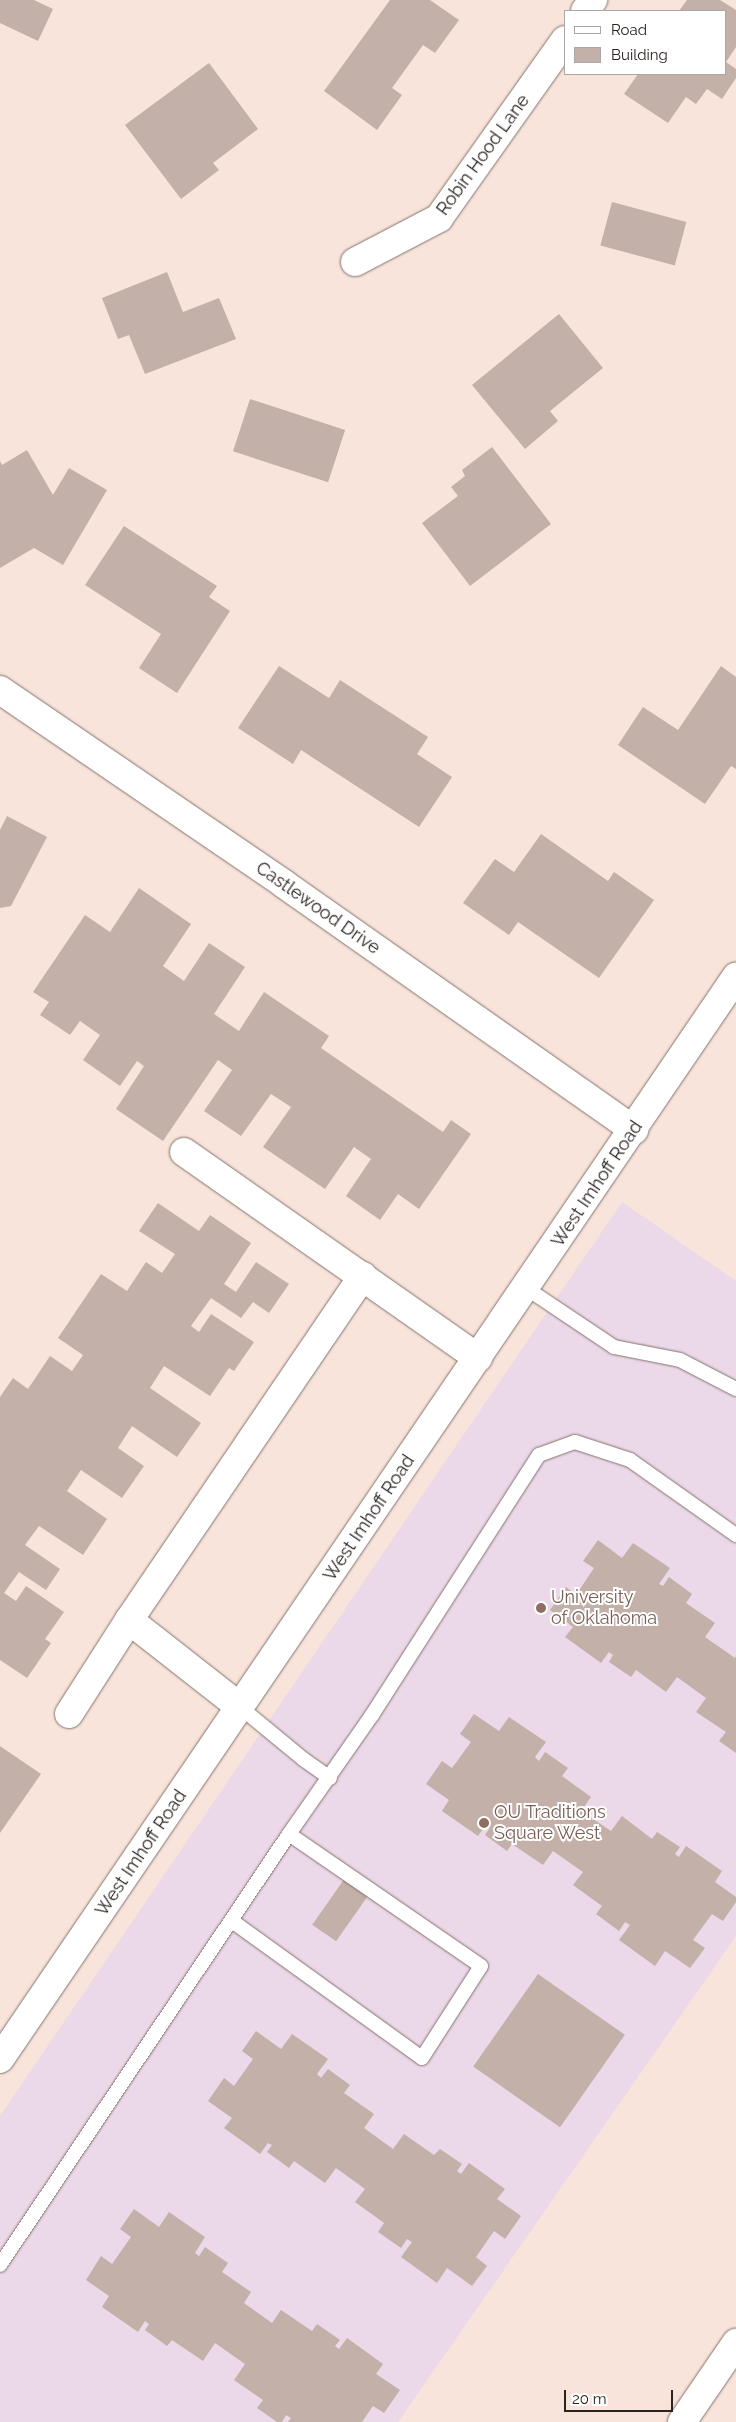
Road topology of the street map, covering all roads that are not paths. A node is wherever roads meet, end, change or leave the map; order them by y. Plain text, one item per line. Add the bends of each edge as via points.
1 (564, 41) edge
2 (355, 262) dead end
3 (0, 690) edge
4 (736, 977) edge
5 (634, 1130) junction
6 (184, 1152) dead end
7 (363, 1276) junction
8 (526, 1288) junction
9 (478, 1358) junction
10 (736, 1389) edge
11 (736, 1535) edge
12 (129, 1620) junction
13 (240, 1707) junction
14 (69, 1714) dead end
15 (330, 1778) junction
16 (289, 1834) junction
17 (232, 1921) junction
18 (0, 2059) edge
19 (0, 2265) edge
20 (736, 2342) edge
21 (682, 2422) edge

1 - 2 street, Robin Hood Lane via 439,218
3 - 5 street, Castlewood Drive via 284,884
4 - 5 street, West Imhoff Road
5 - 8 street, West Imhoff Road
6 - 7 street
7 - 9 street
7 - 12 street
8 - 9 street, West Imhoff Road
8 - 10 lane via 614,1347 680,1360
9 - 13 street, West Imhoff Road
11 - 15 lane via 630,1460 574,1442 539,1455
12 - 13 street
12 - 14 street
13 - 15 lane
13 - 18 street, West Imhoff Road
15 - 16 lane
16 - 17 lane
16 - 17 lane via 481,1966 422,2058
17 - 19 lane
20 - 21 street

